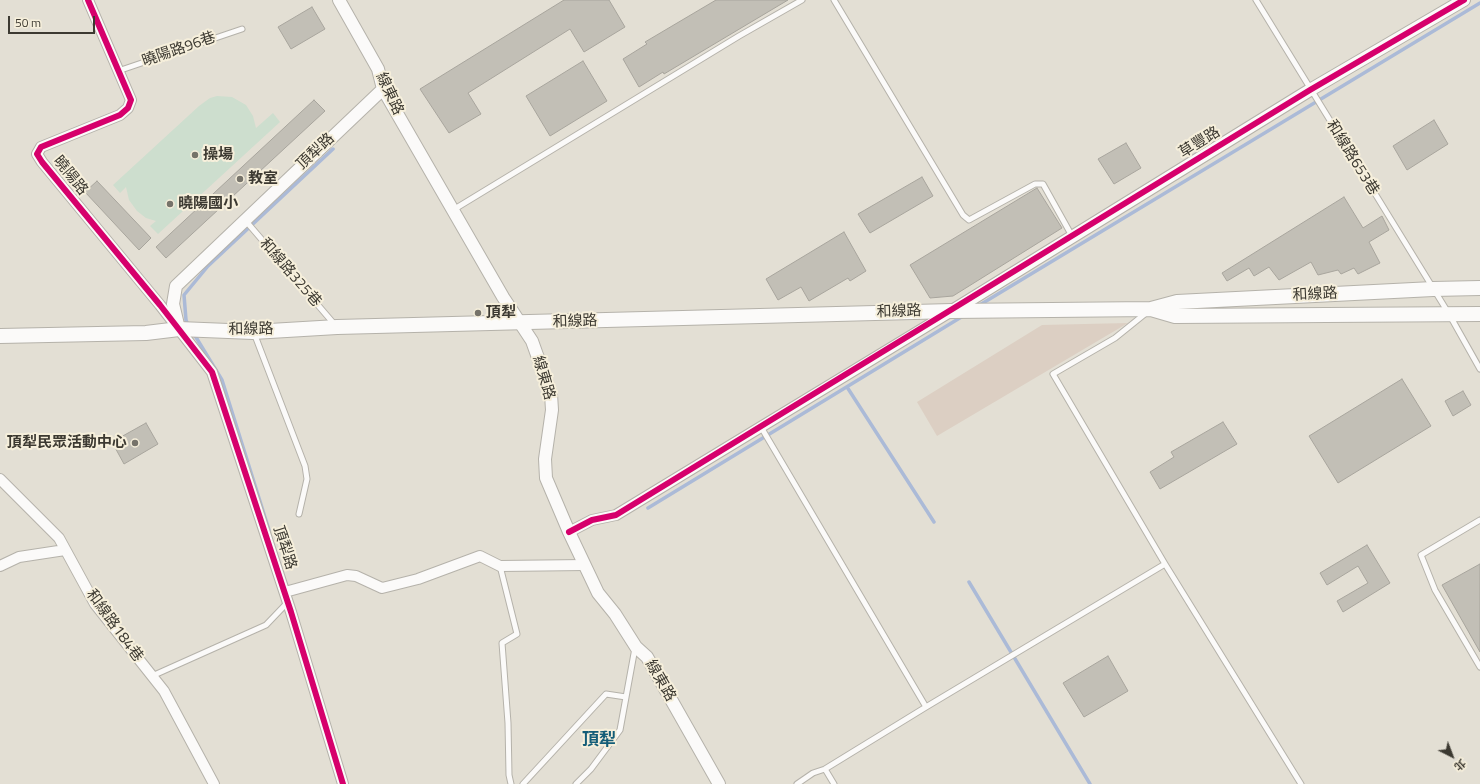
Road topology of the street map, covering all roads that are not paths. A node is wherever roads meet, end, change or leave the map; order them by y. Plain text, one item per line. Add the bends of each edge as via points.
1 (88, 0) edge
2 (339, 0) edge
3 (802, 0) edge
4 (834, 0) edge
5 (1256, 0) edge
6 (1464, 0) edge
7 (242, 29) dead end
8 (117, 71) junction
9 (383, 89) junction
10 (1310, 90) junction
11 (452, 210) junction
12 (244, 219) junction
13 (1072, 237) junction
14 (1480, 288) edge
15 (1433, 289) junction
16 (1150, 309) junction
17 (952, 311) junction
18 (1449, 314) junction
19 (1480, 314) edge
20 (521, 323) junction
21 (337, 327) junction
22 (179, 329) junction
23 (253, 332) junction
24 (0, 336) edge
25 (1480, 369) edge
26 (760, 426) junction
27 (0, 479) edge
28 (300, 514) dead end
29 (1480, 520) edge
30 (569, 532) junction
31 (65, 550) junction
32 (1165, 564) junction
33 (585, 565) junction
34 (0, 566) edge
35 (500, 566) junction
36 (286, 597) junction
37 (636, 647) junction
38 (1480, 667) edge
39 (152, 676) junction
40 (626, 697) junction
41 (926, 707) junction
42 (826, 769) junction
43 (214, 784) edge
44 (343, 784) edge
45 (511, 784) edge
46 (523, 784) edge
47 (576, 784) edge
48 (719, 784) edge
49 (797, 784) edge
50 (834, 784) edge
51 (1301, 784) edge

1 - 8 street, 曉陽路
2 - 9 street, 線東路 via 378,69
3 - 11 lane
4 - 13 lane via 963,215 969,220 1035,184 1043,184
5 - 10 lane, 和線路653巷
6 - 10 street, 草豐路
7 - 8 lane, 曉陽路96巷
8 - 22 street, 曉陽路 via 131,100 128,108 120,115 41,147 37,154
9 - 11 street, 線東路
9 - 12 street, 頂犁路
10 - 13 street, 草豐路
10 - 15 lane, 和線路653巷
11 - 20 street, 線東路
12 - 21 lane, 和線路325巷
12 - 22 street, 頂犁路 via 176,286 173,304
13 - 17 street, 草豐路
14 - 15 main road, 和線路
15 - 16 main road, 和線路 via 1177,302
15 - 18 lane, 和線路653巷
16 - 17 main road, 和線路
16 - 18 main road, 和線路 via 1175,316
16 - 32 lane via 1115,338 1053,374
17 - 20 main road, 和線路
17 - 26 street
18 - 19 main road, 和線路
18 - 25 lane, 和線路653巷
20 - 21 main road, 和線路
20 - 30 street, 線東路 via 532,341 551,394 552,410 545,459 546,478
21 - 23 main road, 和線路
22 - 23 main road, 和線路
22 - 24 main road, 和線路
22 - 36 street, 頂犁路 via 212,372
23 - 28 lane via 305,466 307,479
26 - 30 street via 616,515 592,520
26 - 41 lane
27 - 31 street, 和線路184巷 via 59,538
29 - 38 lane via 1421,555 1435,590
30 - 33 street, 線東路
31 - 34 street via 19,557
31 - 39 street, 和線路184巷 via 96,604
32 - 41 lane
32 - 51 lane
33 - 35 street, 頂犁路
33 - 37 street, 線東路 via 598,593
35 - 36 street, 頂犁路 via 480,556 418,579 382,588 356,576 347,575
35 - 45 lane via 517,634 502,643
36 - 39 lane via 266,625
36 - 44 street, 頂犁路
37 - 40 lane
37 - 48 street, 線東路 via 647,657
39 - 43 street, 和線路184巷 via 164,691
40 - 46 lane via 606,694
40 - 47 lane via 620,730 591,769
41 - 42 lane
42 - 49 lane via 813,773
42 - 50 lane

